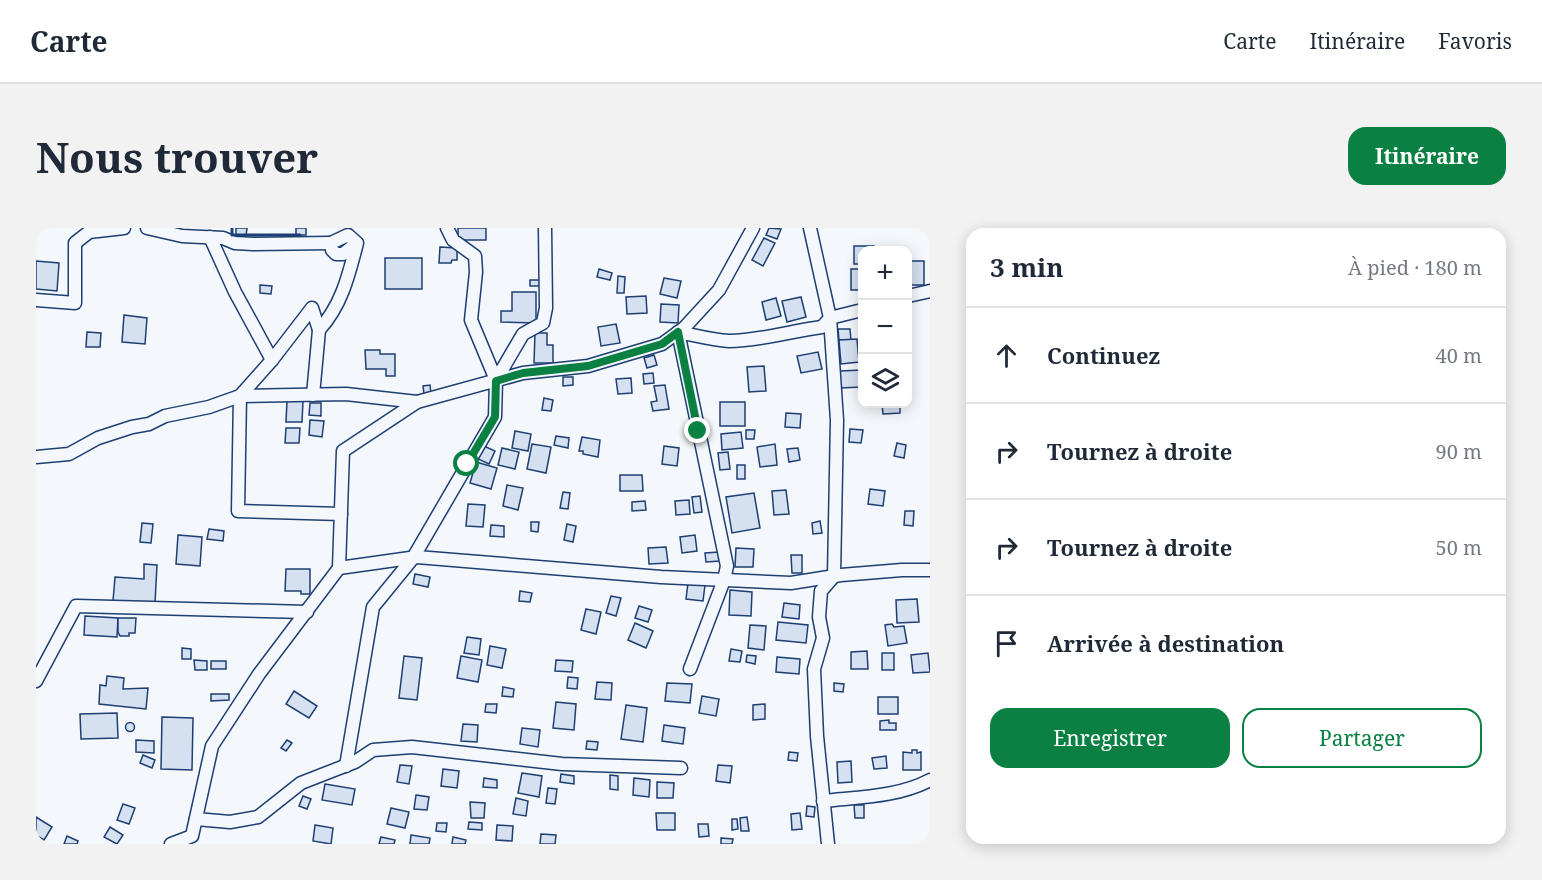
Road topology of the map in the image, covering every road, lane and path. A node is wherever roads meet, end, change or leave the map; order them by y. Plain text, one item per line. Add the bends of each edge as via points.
1 (124, 228) edge
2 (147, 228) edge
3 (193, 228) edge
4 (447, 228) edge
5 (545, 228) edge
6 (753, 228) edge
7 (810, 228) edge
8 (88, 230) edge
9 (351, 235) edge
10 (206, 237) junction
11 (930, 291) edge
12 (912, 295) edge
13 (36, 300) edge
14 (858, 311) edge
15 (830, 318) junction
16 (319, 330) junction
17 (678, 332) junction
18 (272, 360) junction
19 (496, 381) junction
20 (313, 394) junction
21 (240, 396) junction
22 (417, 402) junction
23 (36, 457) edge
24 (341, 514) junction
25 (413, 558) junction
26 (339, 568) junction
27 (930, 570) edge
28 (834, 576) junction
29 (723, 580) junction
30 (307, 612) junction
31 (690, 669) dead end
32 (36, 681) edge
33 (346, 766) junction
34 (681, 768) dead end
35 (930, 780) edge
36 (823, 801) junction
37 (196, 819) junction
38 (191, 840) edge
39 (171, 844) edge
40 (828, 844) edge

1 - 8 street
2 - 10 street
3 - 10 street
4 - 19 street via 453,240 474,256 471,320
5 - 19 street via 543,323 523,334
6 - 17 street via 719,290
7 - 15 street
8 - 13 street via 75,243 75,303
9 - 10 street via 344,254 336,254 331,243 253,244
9 - 16 street via 342,294 331,317
10 - 18 street
11 - 12 street
14 - 15 street
15 - 17 street via 822,327 728,341
15 - 28 street via 837,420
16 - 18 street via 312,308
16 - 20 street
17 - 19 street via 662,344 588,366 523,373
17 - 29 street via 727,566
18 - 21 street
19 - 22 street
19 - 25 street via 495,417
20 - 21 street
20 - 22 street
21 - 23 street via 98,438 69,454
21 - 24 street via 238,511
22 - 24 street via 344,451
24 - 26 street
25 - 26 street
25 - 29 street
25 - 33 street via 374,607
26 - 30 street
27 - 28 street
28 - 29 street via 791,584
28 - 36 street via 821,591 819,617 823,638 814,669
29 - 31 street
30 - 32 street via 76,606
30 - 37 street via 259,674 212,747
33 - 34 street via 373,750 412,747 562,764
33 - 37 street via 301,783 258,817 230,822
35 - 36 street via 913,789
36 - 40 street
37 - 38 street
38 - 39 street

